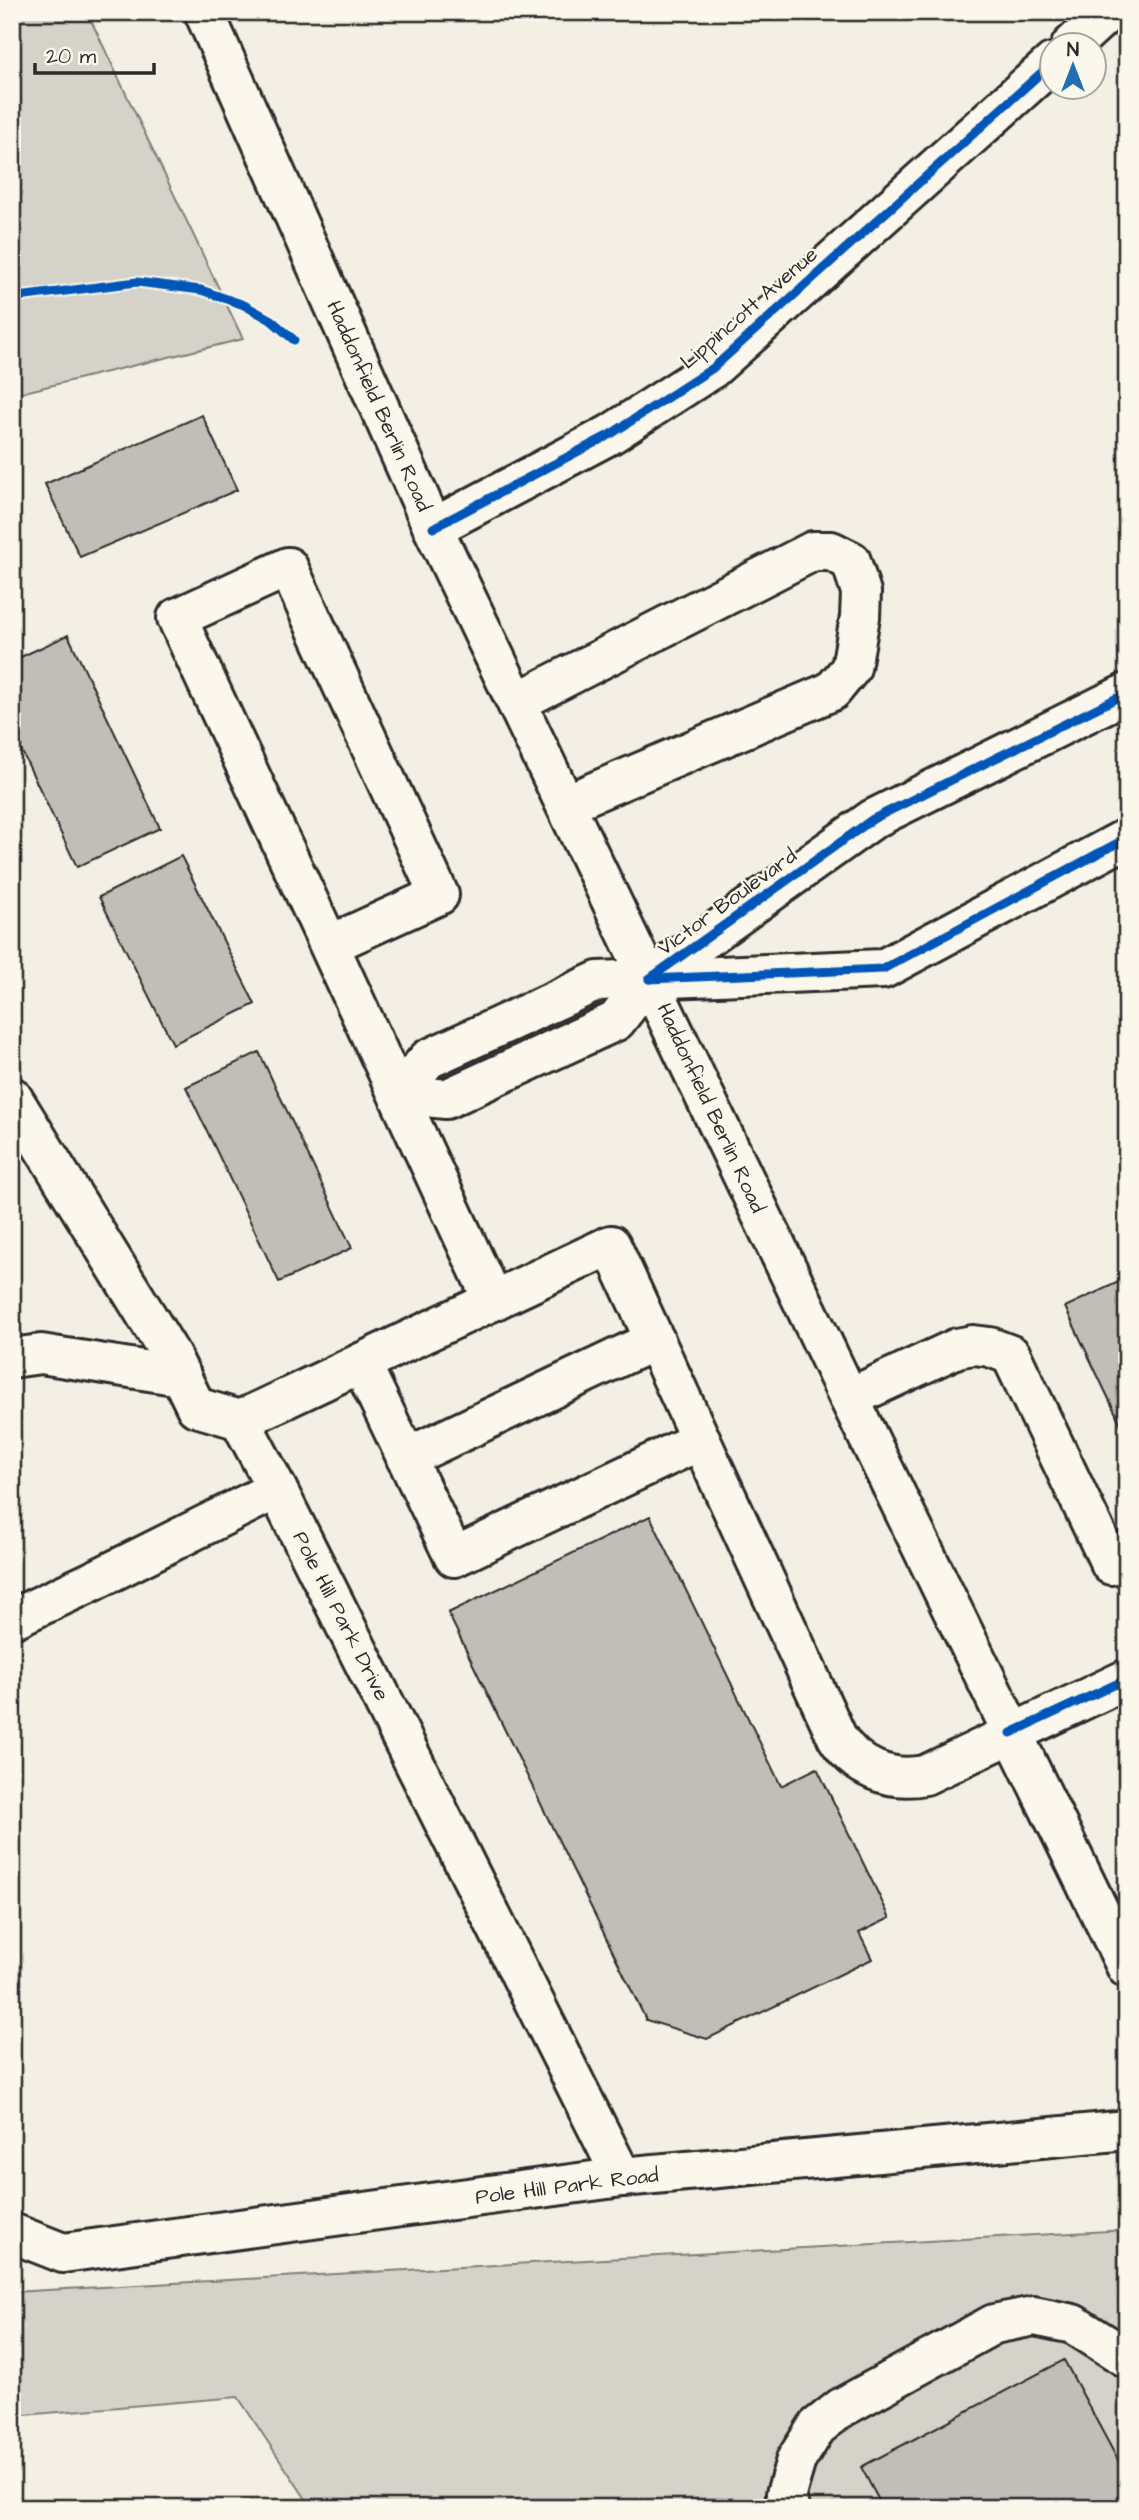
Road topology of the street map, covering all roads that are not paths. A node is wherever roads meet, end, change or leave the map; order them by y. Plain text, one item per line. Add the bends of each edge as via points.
1 (204, 12) edge
2 (1108, 12) edge
3 (1086, 32) edge
4 (1038, 76) edge
5 (433, 528) junction
6 (1127, 693) edge
7 (517, 702) junction
8 (566, 804) junction
9 (1127, 838) edge
10 (329, 945) junction
11 (649, 979) junction
12 (398, 1094) junction
13 (12, 1097) edge
14 (493, 1301) junction
15 (655, 1340) junction
16 (12, 1357) edge
17 (361, 1363) junction
18 (181, 1376) junction
19 (849, 1398) junction
20 (240, 1420) junction
21 (701, 1440) junction
22 (406, 1458) junction
23 (277, 1489) junction
24 (1127, 1558) edge
25 (12, 1619) edge
26 (1127, 1679) edge
27 (1011, 1733) junction
28 (1127, 1968) edge
29 (1127, 2130) edge
30 (622, 2177) junction
31 (12, 2233) edge
32 (1127, 2358) edge
33 (789, 2508) edge

1 - 5 main road, Haddonfield Berlin Road
2 - 3 main road
4 - 5 main road, Lippincott Avenue via 713,368 611,434
5 - 7 main road, Haddonfield Berlin Road
6 - 11 main road, Victor Boulevard via 873,819
7 - 8 main road, Haddonfield Berlin Road
7 - 8 main road via 813,551 831,551 851,561 861,592 860,617 851,668 832,691
8 - 11 main road, Haddonfield Berlin Road
9 - 11 main road, Victor Boulevard via 883,969
10 - 10 main road via 177,618 288,567 439,895
10 - 12 main road
11 - 12 main road via 598,981 428,1059
11 - 19 main road, Haddonfield Berlin Road
12 - 14 main road
13 - 18 main road
14 - 15 main road via 611,1245
14 - 17 main road
15 - 21 main road
15 - 22 main road
16 - 18 main road via 41,1354
17 - 20 main road
17 - 22 main road
18 - 20 main road via 196,1407
19 - 24 main road via 957,1348 979,1345 1006,1352 1111,1565
19 - 27 main road, Haddonfield Berlin Road
20 - 23 main road, Pole Hill Park Drive
21 - 22 main road via 454,1557
21 - 27 main road via 837,1737 853,1757 887,1775 919,1776
23 - 25 main road
23 - 30 main road, Pole Hill Park Drive
26 - 27 main road
27 - 28 main road, Haddonfield Berlin Road
29 - 30 main road, Pole Hill Park Road
30 - 31 main road, Pole Hill Park Road via 63,2253
32 - 33 main road via 1073,2324 1034,2316 994,2324 841,2408 817,2427 796,2459 786,2494

